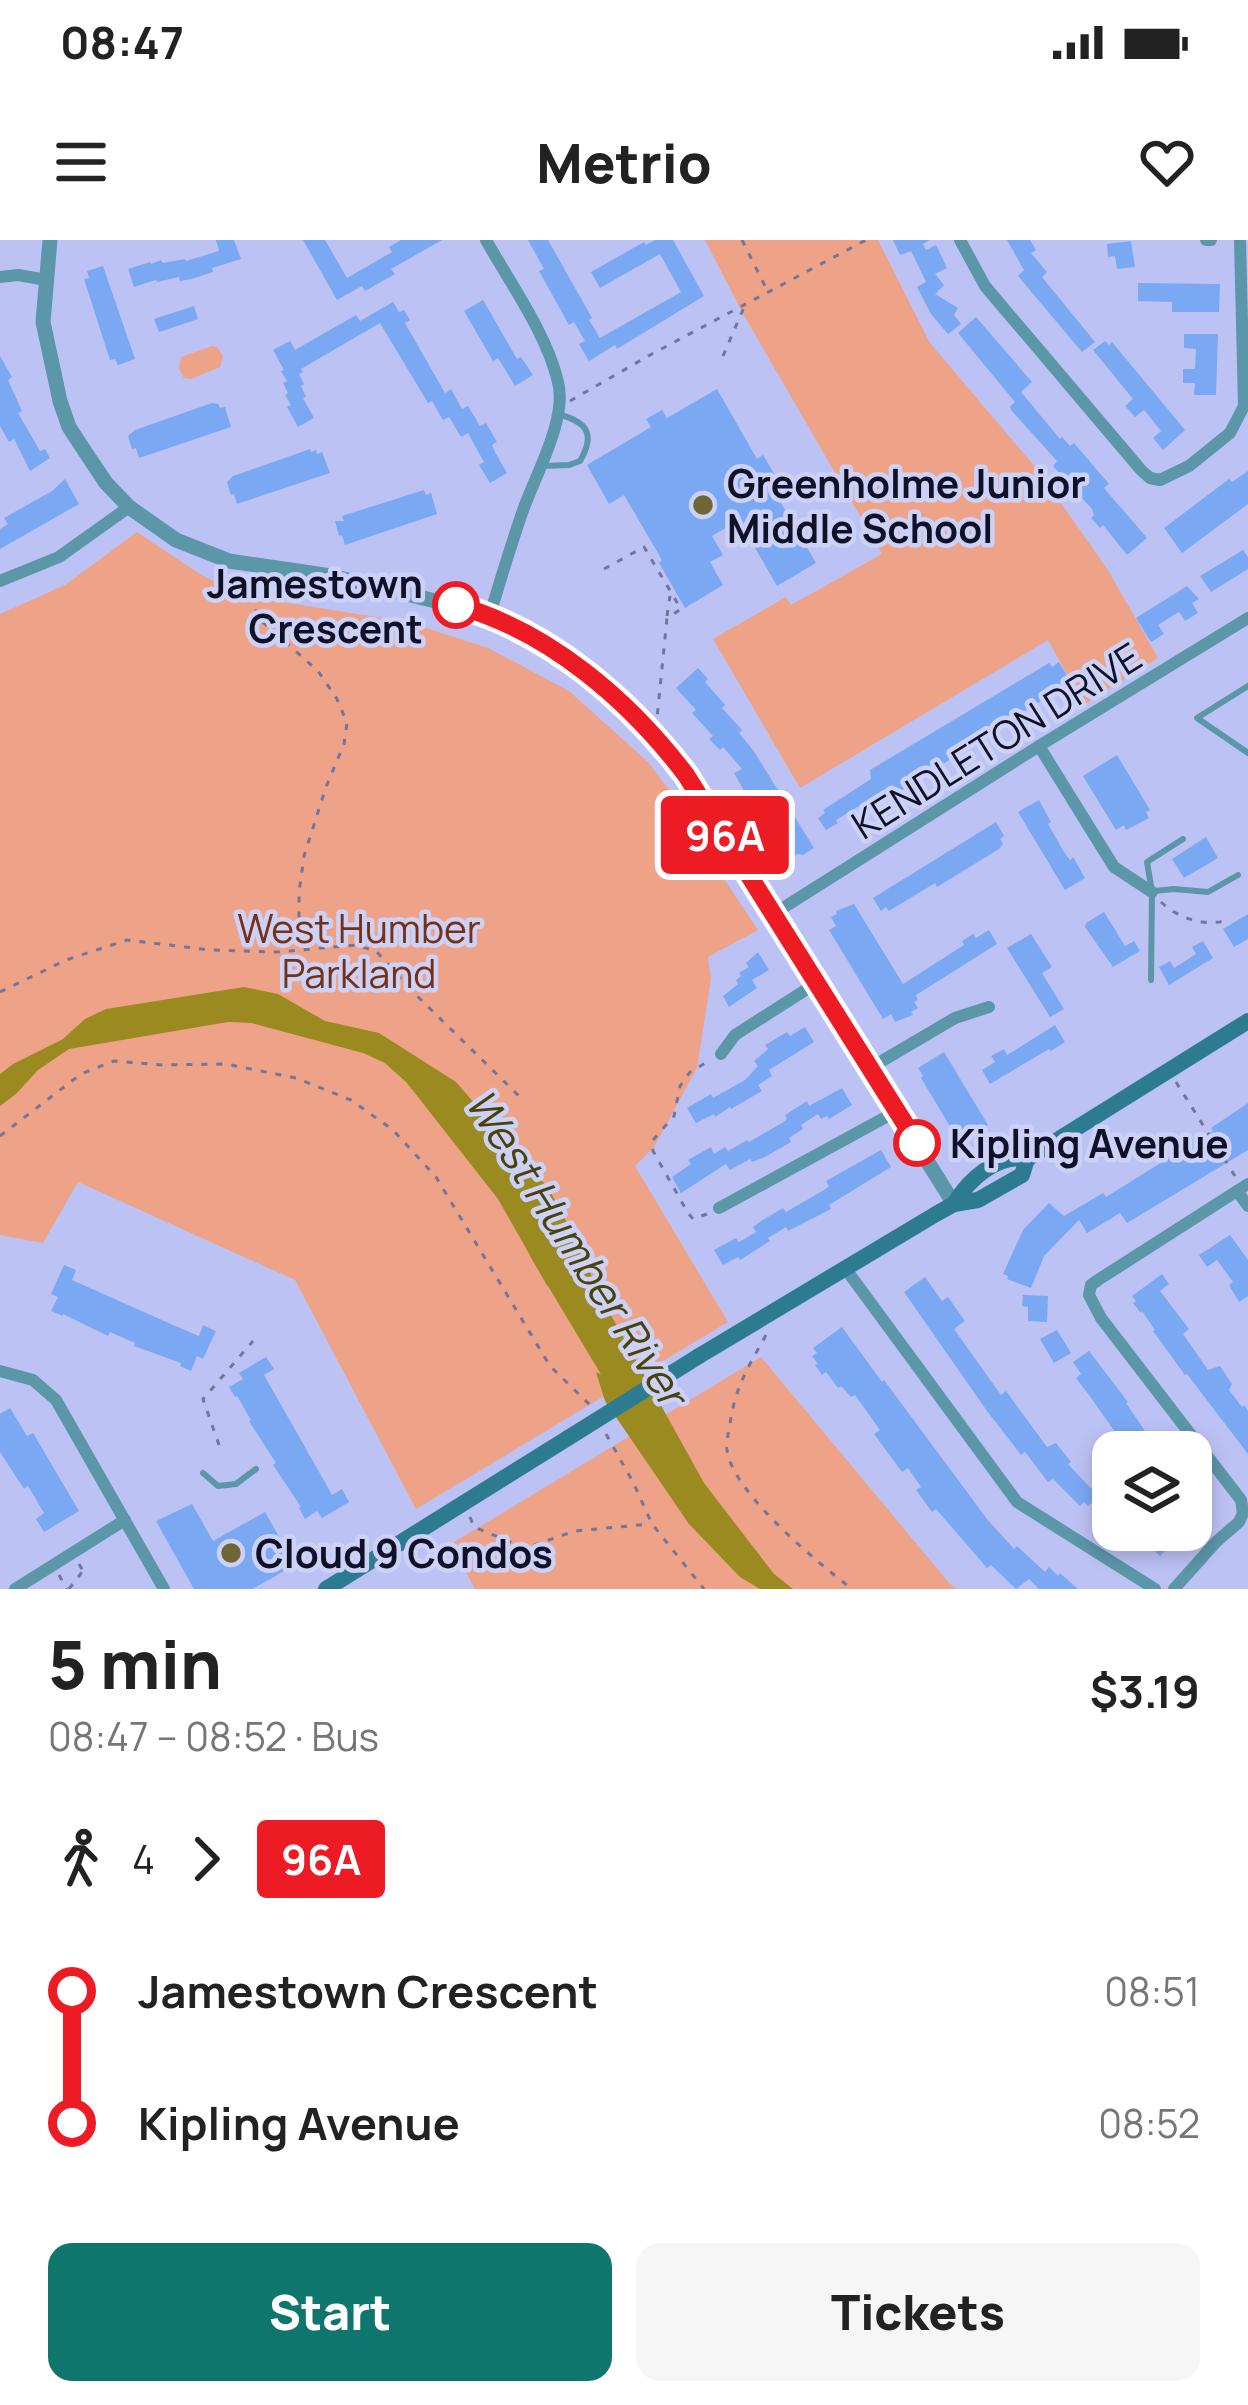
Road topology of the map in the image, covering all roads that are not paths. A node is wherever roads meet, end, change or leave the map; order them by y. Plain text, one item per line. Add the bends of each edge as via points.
1 (50, 240) edge
2 (486, 240) edge
3 (960, 240) edge
4 (1223, 240) edge
5 (1243, 240) edge
6 (0, 277) edge
7 (47, 280) junction
8 (558, 411) junction
9 (539, 466) junction
10 (129, 507) junction
11 (0, 581) edge
12 (490, 614) junction
13 (1248, 618) edge
14 (1248, 686) edge
15 (1039, 746) junction
16 (1248, 753) edge
17 (1183, 839) dead end
18 (1238, 875) dead end
19 (1152, 892) junction
20 (775, 913) junction
21 (1151, 980) dead end
22 (818, 982) junction
23 (989, 1007) dead end
24 (1248, 1021) edge
25 (721, 1054) road end
26 (870, 1068) junction
27 (897, 1111) junction
28 (1243, 1188) edge
29 (954, 1204) junction
30 (1248, 1206) edge
31 (719, 1208) road end
32 (845, 1268) junction
33 (0, 1371) edge
34 (256, 1469) dead end
35 (203, 1473) dead end
36 (124, 1520) junction
37 (15, 1589) edge
38 (164, 1589) edge
39 (326, 1589) edge
40 (1155, 1589) edge
41 (1174, 1589) edge

1 - 7 street
2 - 8 street via 543,342 559,382
3 - 5 street via 985,286 1141,470 1160,480 1230,433 1244,406
4 - 5 street
6 - 7 street
7 - 10 street via 43,322 69,427
8 - 9 street
8 - 9 lane via 586,428 585,453 569,465
9 - 12 street
10 - 11 street via 59,556
10 - 12 street via 176,540 229,561
12 - 20 street via 609,690 656,738
13 - 15 street, KENDLETON DRIVE
14 - 16 lane via 1198,718
15 - 19 street via 1114,867
15 - 20 street, KENDLETON DRIVE
17 - 19 lane via 1148,862
18 - 19 lane via 1208,892
19 - 21 lane
20 - 22 street
22 - 25 street via 734,1035
22 - 26 street
23 - 26 street
24 - 29 main road via 1028,1159 1011,1156 967,1182
26 - 27 street
27 - 29 street
27 - 31 street
28 - 30 street
28 - 41 street via 1098,1280 1089,1295 1241,1500 1239,1522
29 - 32 main road
32 - 39 main road, bridge
32 - 40 street via 1017,1502
33 - 36 street via 33,1380 56,1400
34 - 35 lane via 218,1486
36 - 37 street
36 - 38 street

